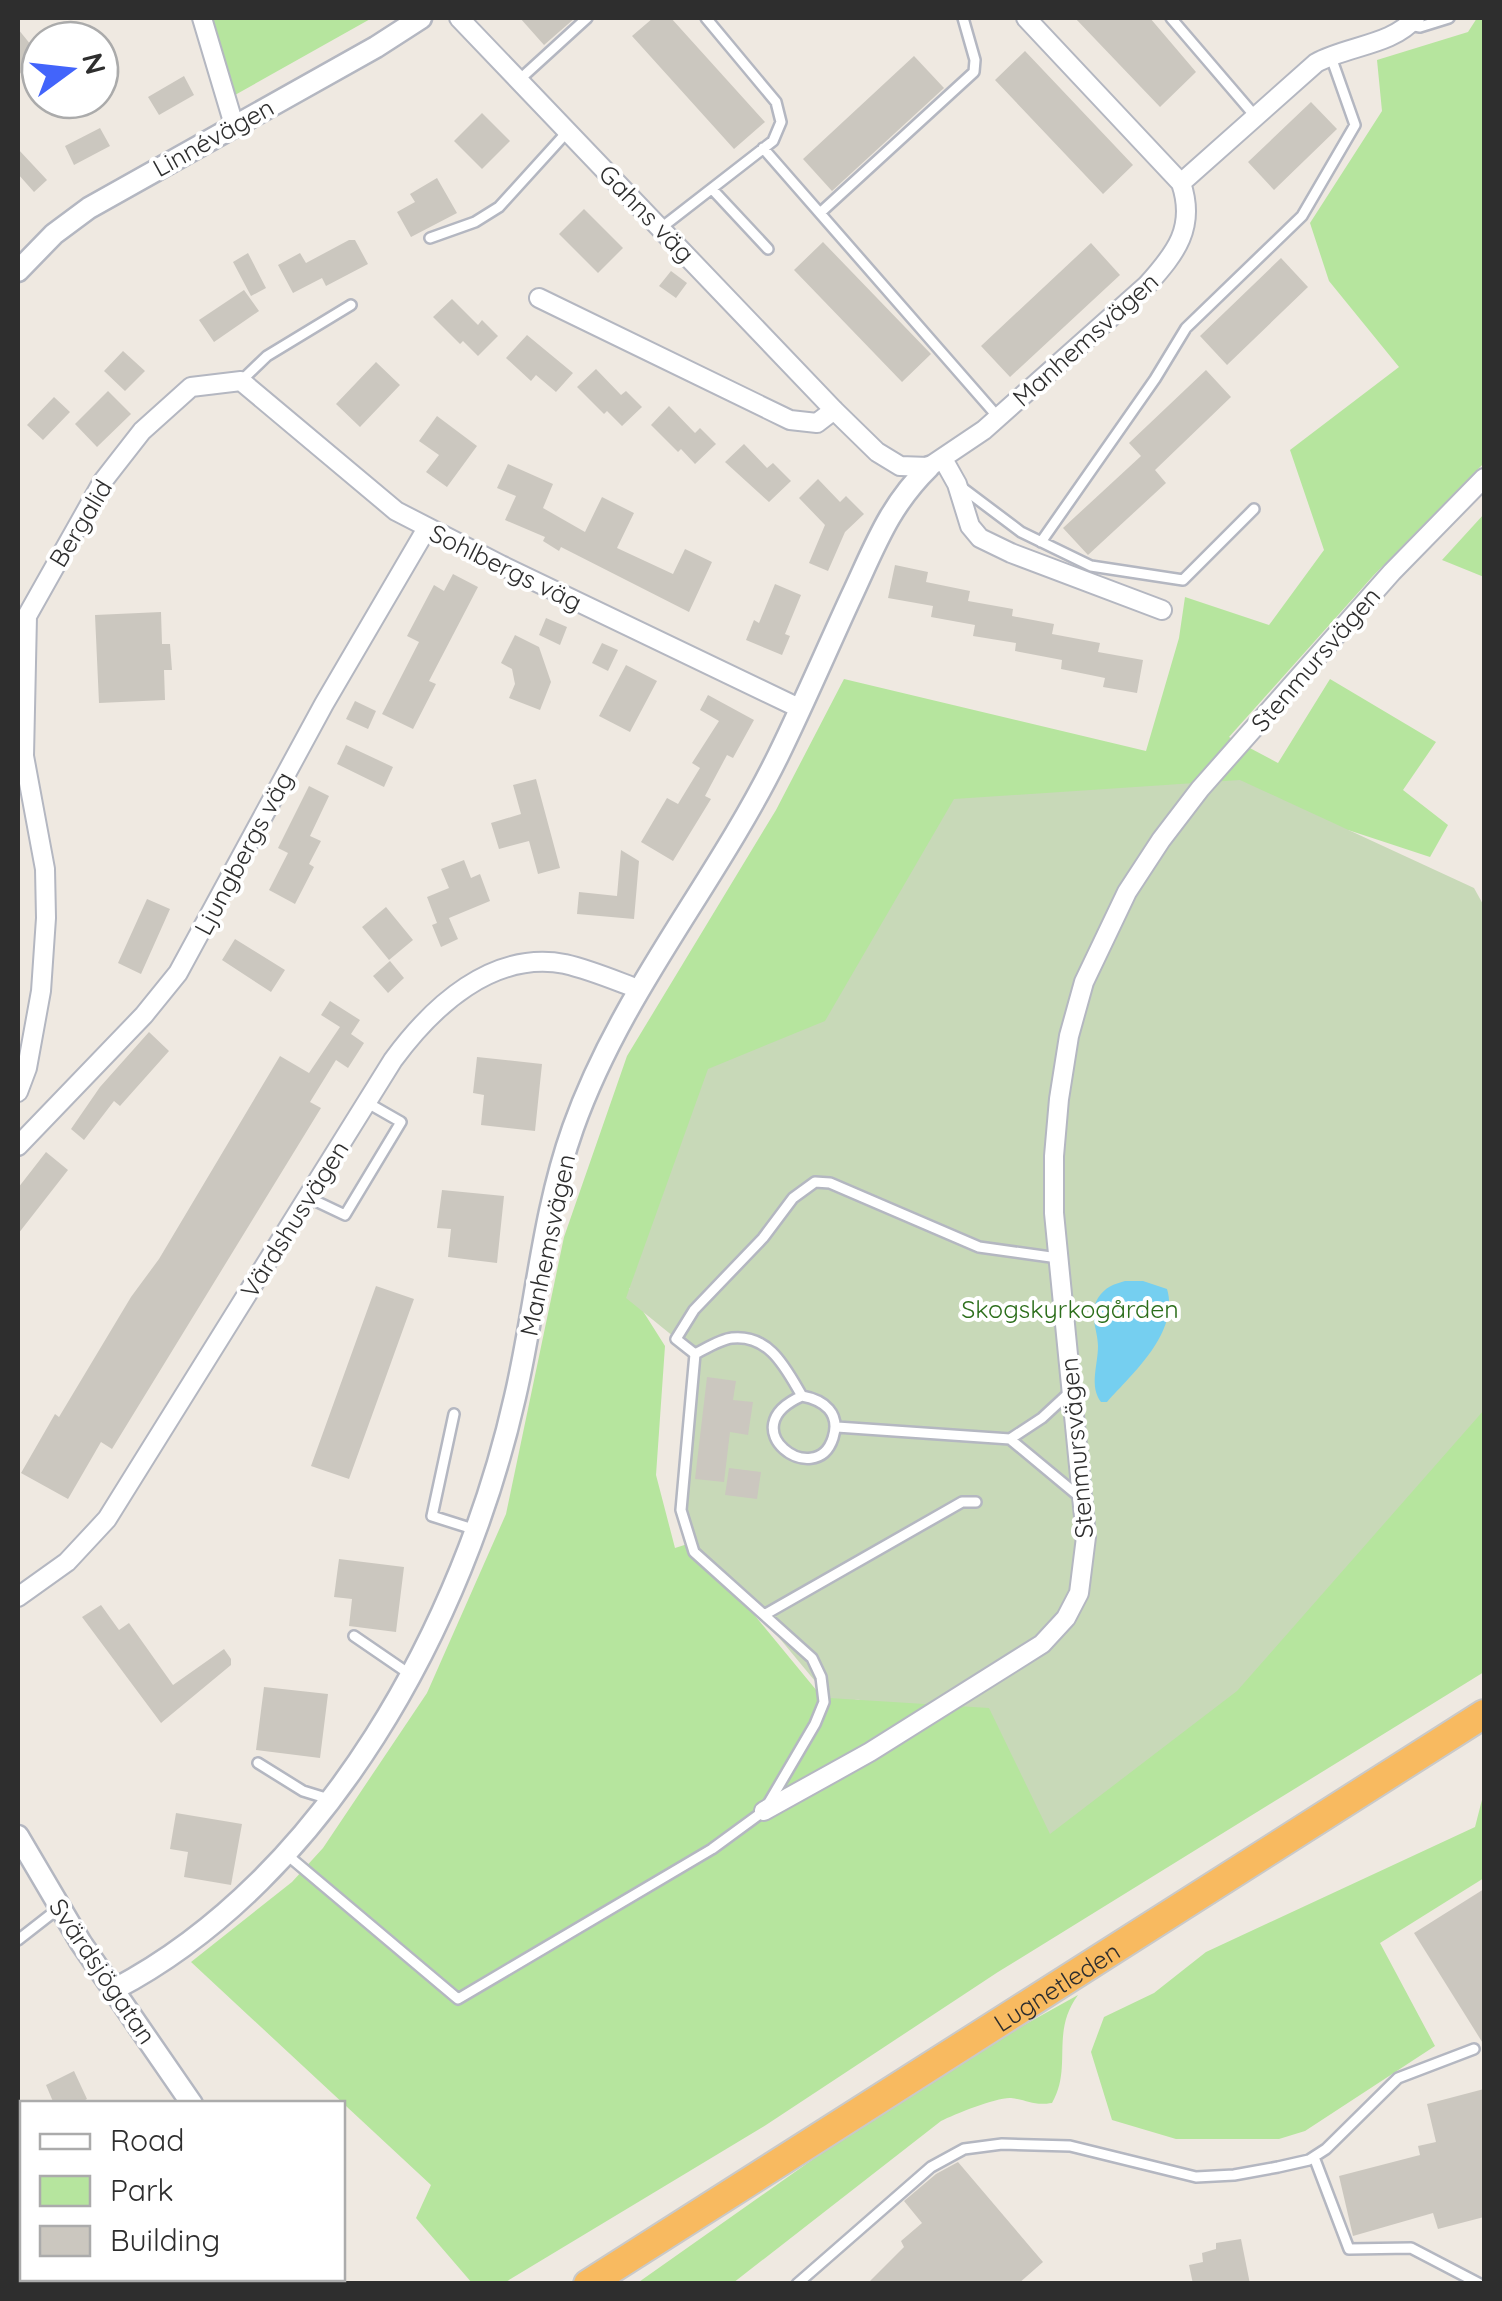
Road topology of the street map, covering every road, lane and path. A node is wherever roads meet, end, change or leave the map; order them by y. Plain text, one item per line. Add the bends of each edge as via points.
1 (202, 18) edge
2 (421, 18) edge
3 (459, 18) edge
4 (587, 18) edge
5 (706, 18) edge
6 (963, 18) edge
7 (1026, 18) edge
8 (1171, 18) edge
9 (1449, 18) edge
10 (1412, 21) edge
11 (1331, 55) junction
12 (519, 80) junction
13 (1255, 116) junction
14 (234, 125) junction
15 (568, 131) junction
16 (763, 148) junction
17 (1182, 182) junction
18 (712, 189) junction
19 (820, 213) junction
20 (661, 228) junction
21 (430, 238) dead end
22 (768, 249) dead end
23 (18, 272) edge
24 (539, 298) dead end
25 (351, 305) dead end
26 (241, 381) junction
27 (834, 410) junction
28 (998, 417) junction
29 (936, 463) junction
30 (1484, 478) edge
31 (957, 484) junction
32 (1254, 510) dead end
33 (427, 528) junction
34 (1041, 542) junction
35 (1162, 610) dead end
36 (799, 708) junction
37 (638, 989) junction
38 (18, 1092) edge
39 (366, 1102) junction
40 (18, 1146) edge
41 (307, 1197) junction
42 (1059, 1258) junction
43 (695, 1354) junction
44 (1071, 1391) junction
45 (802, 1396) junction
46 (454, 1414) dead end
47 (836, 1427) junction
48 (1010, 1439) junction
49 (1082, 1498) junction
50 (976, 1502) dead end
51 (476, 1530) junction
52 (18, 1598) edge
53 (764, 1615) junction
54 (354, 1636) dead end
55 (410, 1674) junction
56 (1484, 1714) edge
57 (258, 1762) dead end
58 (330, 1799) junction
59 (764, 1811) junction
60 (18, 1836) edge
61 (286, 1854) junction
62 (59, 1908) junction
63 (18, 1940) edge
64 (115, 1989) junction
65 (1474, 2049) dead end
66 (190, 2101) edge
67 (1314, 2157) junction
68 (629, 2259) junction
69 (588, 2284) edge
70 (598, 2284) edge
71 (797, 2284) edge
72 (1480, 2284) edge

1 - 14 street
2 - 14 street, Linnévägen
3 - 12 street, Gahns väg
4 - 12 lane
5 - 16 lane via 776,102 781,122
6 - 19 lane via 974,72
7 - 17 street
8 - 13 lane
9 - 10 lane via 1420,27
10 - 11 street
11 - 13 street
11 - 34 lane via 1355,125 1302,216 1186,328
12 - 15 street, Gahns väg
13 - 17 street
14 - 23 street, Linnévägen via 89,208
15 - 20 street, Gahns väg
15 - 21 lane via 499,207
16 - 18 lane
16 - 19 lane
17 - 28 street, Manhemsvägen via 1188,220 1171,259
18 - 20 lane
18 - 22 lane
19 - 28 lane
20 - 27 street, Gahns väg
24 - 27 street via 790,420 817,423
25 - 26 lane via 267,356
26 - 33 street, Sohlbergs väg via 384,502
26 - 38 street, Bergalid via 191,387 142,431 103,481 27,616 24,756 45,870 46,931 31,1049
27 - 29 street, Gahns väg via 900,466
28 - 29 street, Manhemsvägen
29 - 31 street
29 - 36 street, Manhemsvägen via 893,508
30 - 42 street, Stenmursvägen via 1200,789 1127,892 1084,982 1069,1036 1054,1156
31 - 34 lane
31 - 35 street via 980,538
32 - 34 lane via 1184,580 1091,566
33 - 36 street, Sohlbergs väg
33 - 40 street, Ljungbergs väg via 178,973
36 - 37 street, Manhemsvägen via 741,824
37 - 39 street, Värdshusvägen via 563,964 502,970 431,1012
37 - 51 street, Manhemsvägen via 600,1056 557,1177 514,1402
39 - 41 street, Värdshusvägen
39 - 41 lane via 401,1122 345,1215
41 - 52 street, Värdshusvägen via 107,1520 67,1562
42 - 43 lane via 979,1247 815,1182 694,1310 676,1339
42 - 44 street, Stenmursvägen
43 - 45 lane via 732,1338 765,1345
43 - 53 lane via 680,1510 694,1552
44 - 48 lane
44 - 49 street, Stenmursvägen
45 - 47 lane via 819,1399
45 - 47 lane via 782,1404 773,1423 776,1444 792,1458 813,1459 830,1447
46 - 51 lane via 432,1516
47 - 48 lane
48 - 49 lane
49 - 59 street, Stenmursvägen via 1085,1562 1079,1593 1042,1644
50 - 53 lane via 962,1502
51 - 55 street, Manhemsvägen
53 - 59 lane via 812,1658 824,1702
54 - 55 lane
55 - 58 street, Manhemsvägen
56 - 68 highway, Lugnetleden
57 - 58 lane via 303,1791
58 - 61 street, Manhemsvägen
59 - 61 lane, Stenmursvägen via 458,1999
60 - 62 street, Svärdsjögatan
61 - 64 street, Manhemsvägen via 200,1935
62 - 63 lane
62 - 64 street, Svärdsjögatan
64 - 66 street, Svärdsjögatan
65 - 67 lane via 1398,2078
67 - 71 lane via 1196,2177 1070,2146 964,2148 931,2167
67 - 72 lane via 1349,2249 1410,2248
68 - 69 highway, Lugnetleden
68 - 70 highway, Lugnetleden

